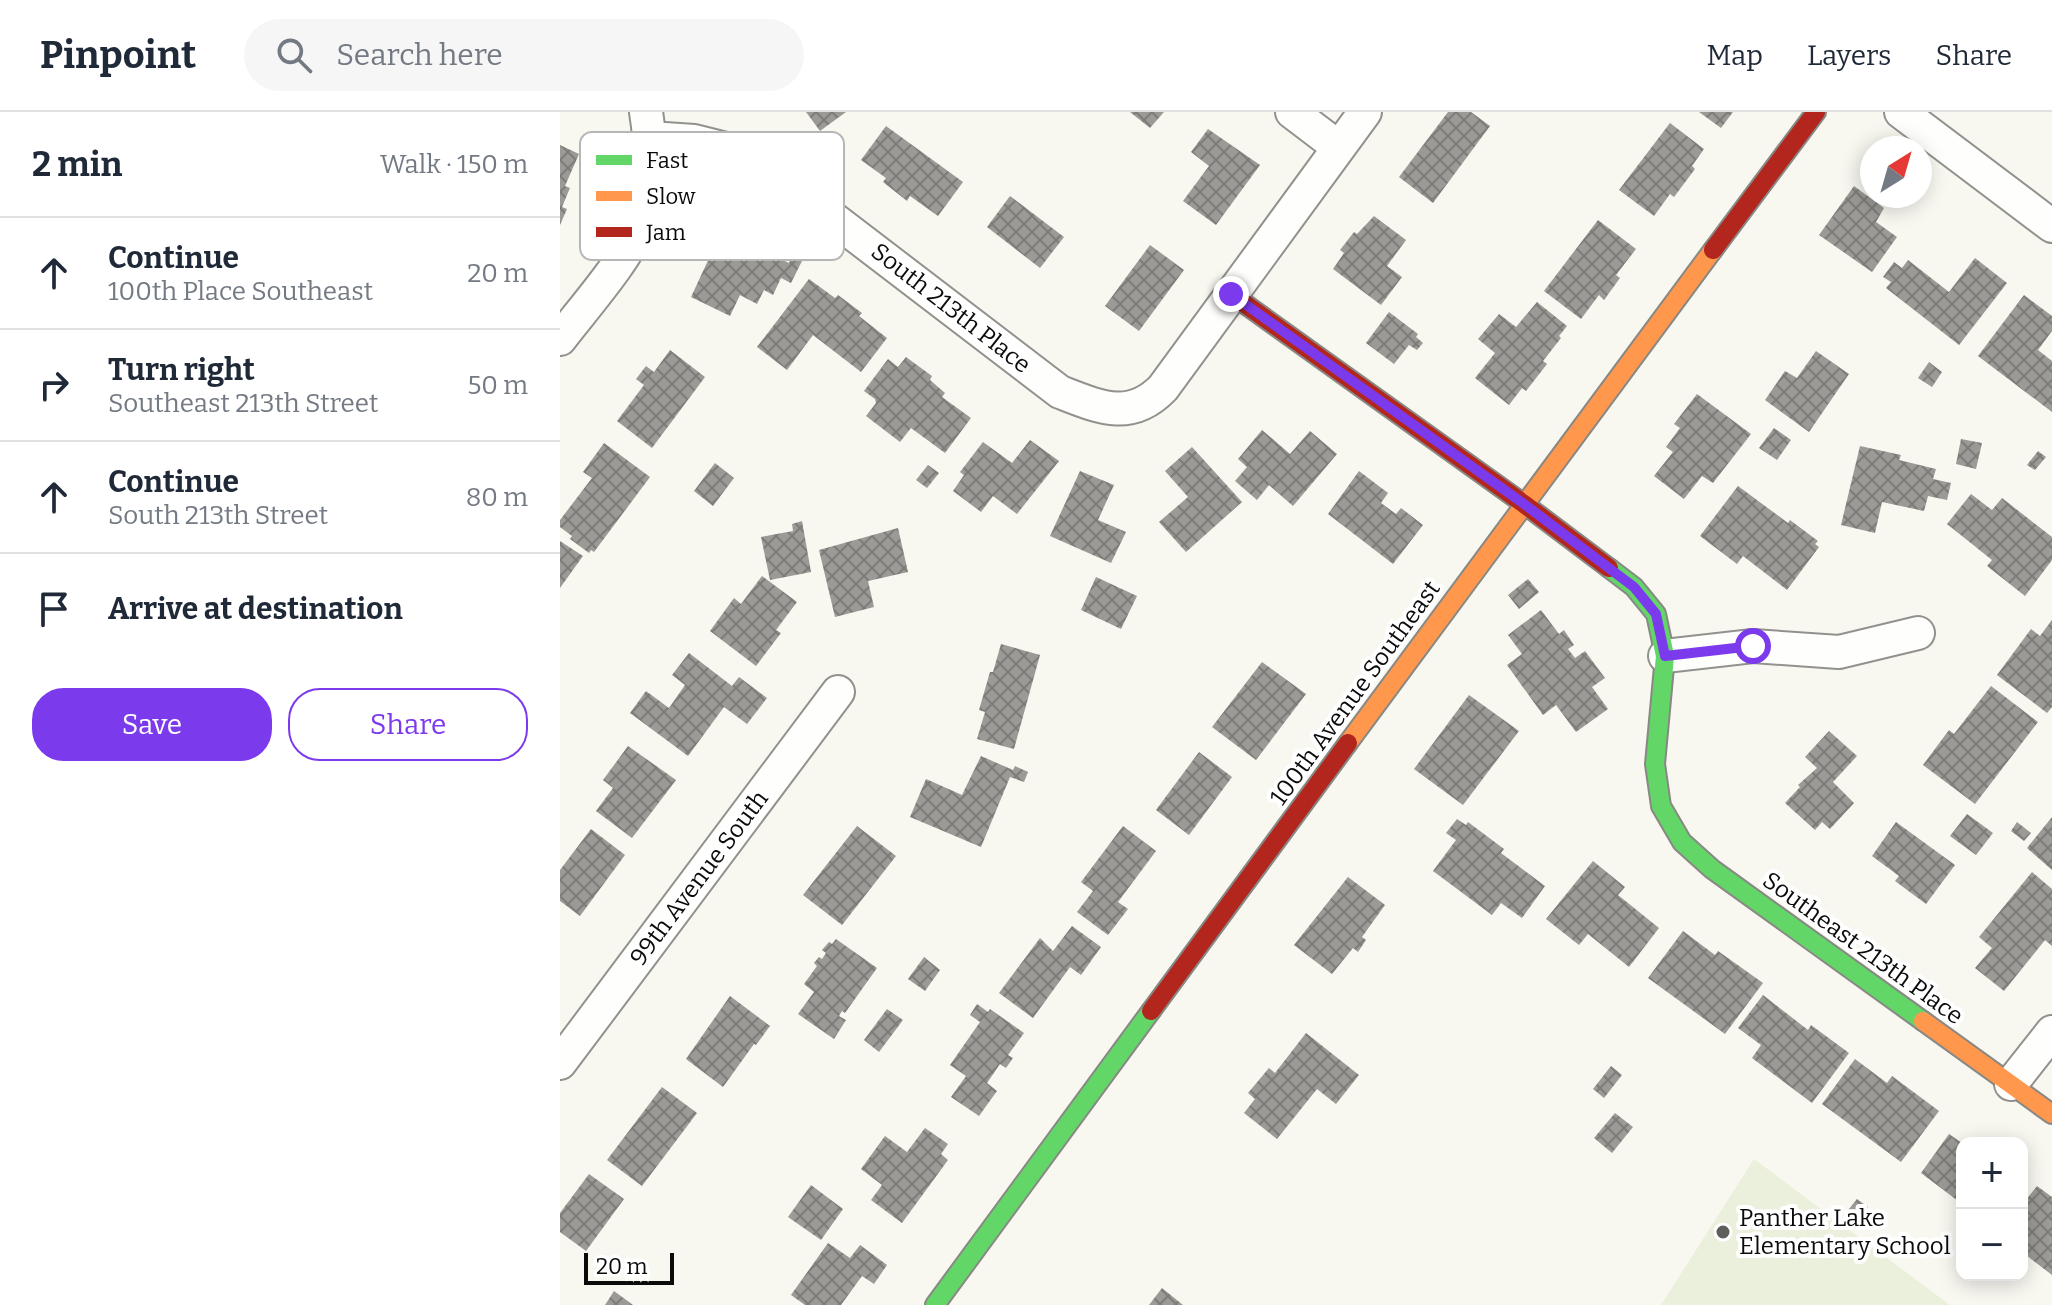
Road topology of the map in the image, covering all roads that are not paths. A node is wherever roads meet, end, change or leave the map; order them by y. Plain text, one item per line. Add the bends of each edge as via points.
1 (1292, 112) edge
2 (1365, 112) edge
3 (1816, 112) edge
4 (1901, 112) edge
5 (648, 125) edge
6 (668, 132) edge
7 (1338, 147) junction
8 (2052, 226) edge
9 (844, 227) edge
10 (620, 260) edge
11 (1231, 294) junction
12 (560, 339) edge
13 (1524, 504) junction
14 (1918, 633) dead end
15 (1665, 656) junction
16 (838, 692) dead end
17 (2052, 1032) edge
18 (560, 1063) edge
19 (2011, 1084) junction
20 (2052, 1114) edge
21 (935, 1305) edge

1 - 7 street
2 - 7 street
3 - 13 street, 100th Avenue Southeast
4 - 8 street
5 - 6 street, South 213th Place
7 - 11 street
9 - 11 street, South 213th Place via 1060,392 1098,406 1131,409 1150,402
10 - 12 street
11 - 13 street
13 - 15 street via 1634,587 1656,614
13 - 21 street, 100th Avenue Southeast
14 - 15 street via 1839,652 1753,646
15 - 19 street, Southeast 213th Place via 1655,764 1661,806 1682,842
16 - 18 street, 99th Avenue South
17 - 19 street
19 - 20 street, Southeast 213th Place

